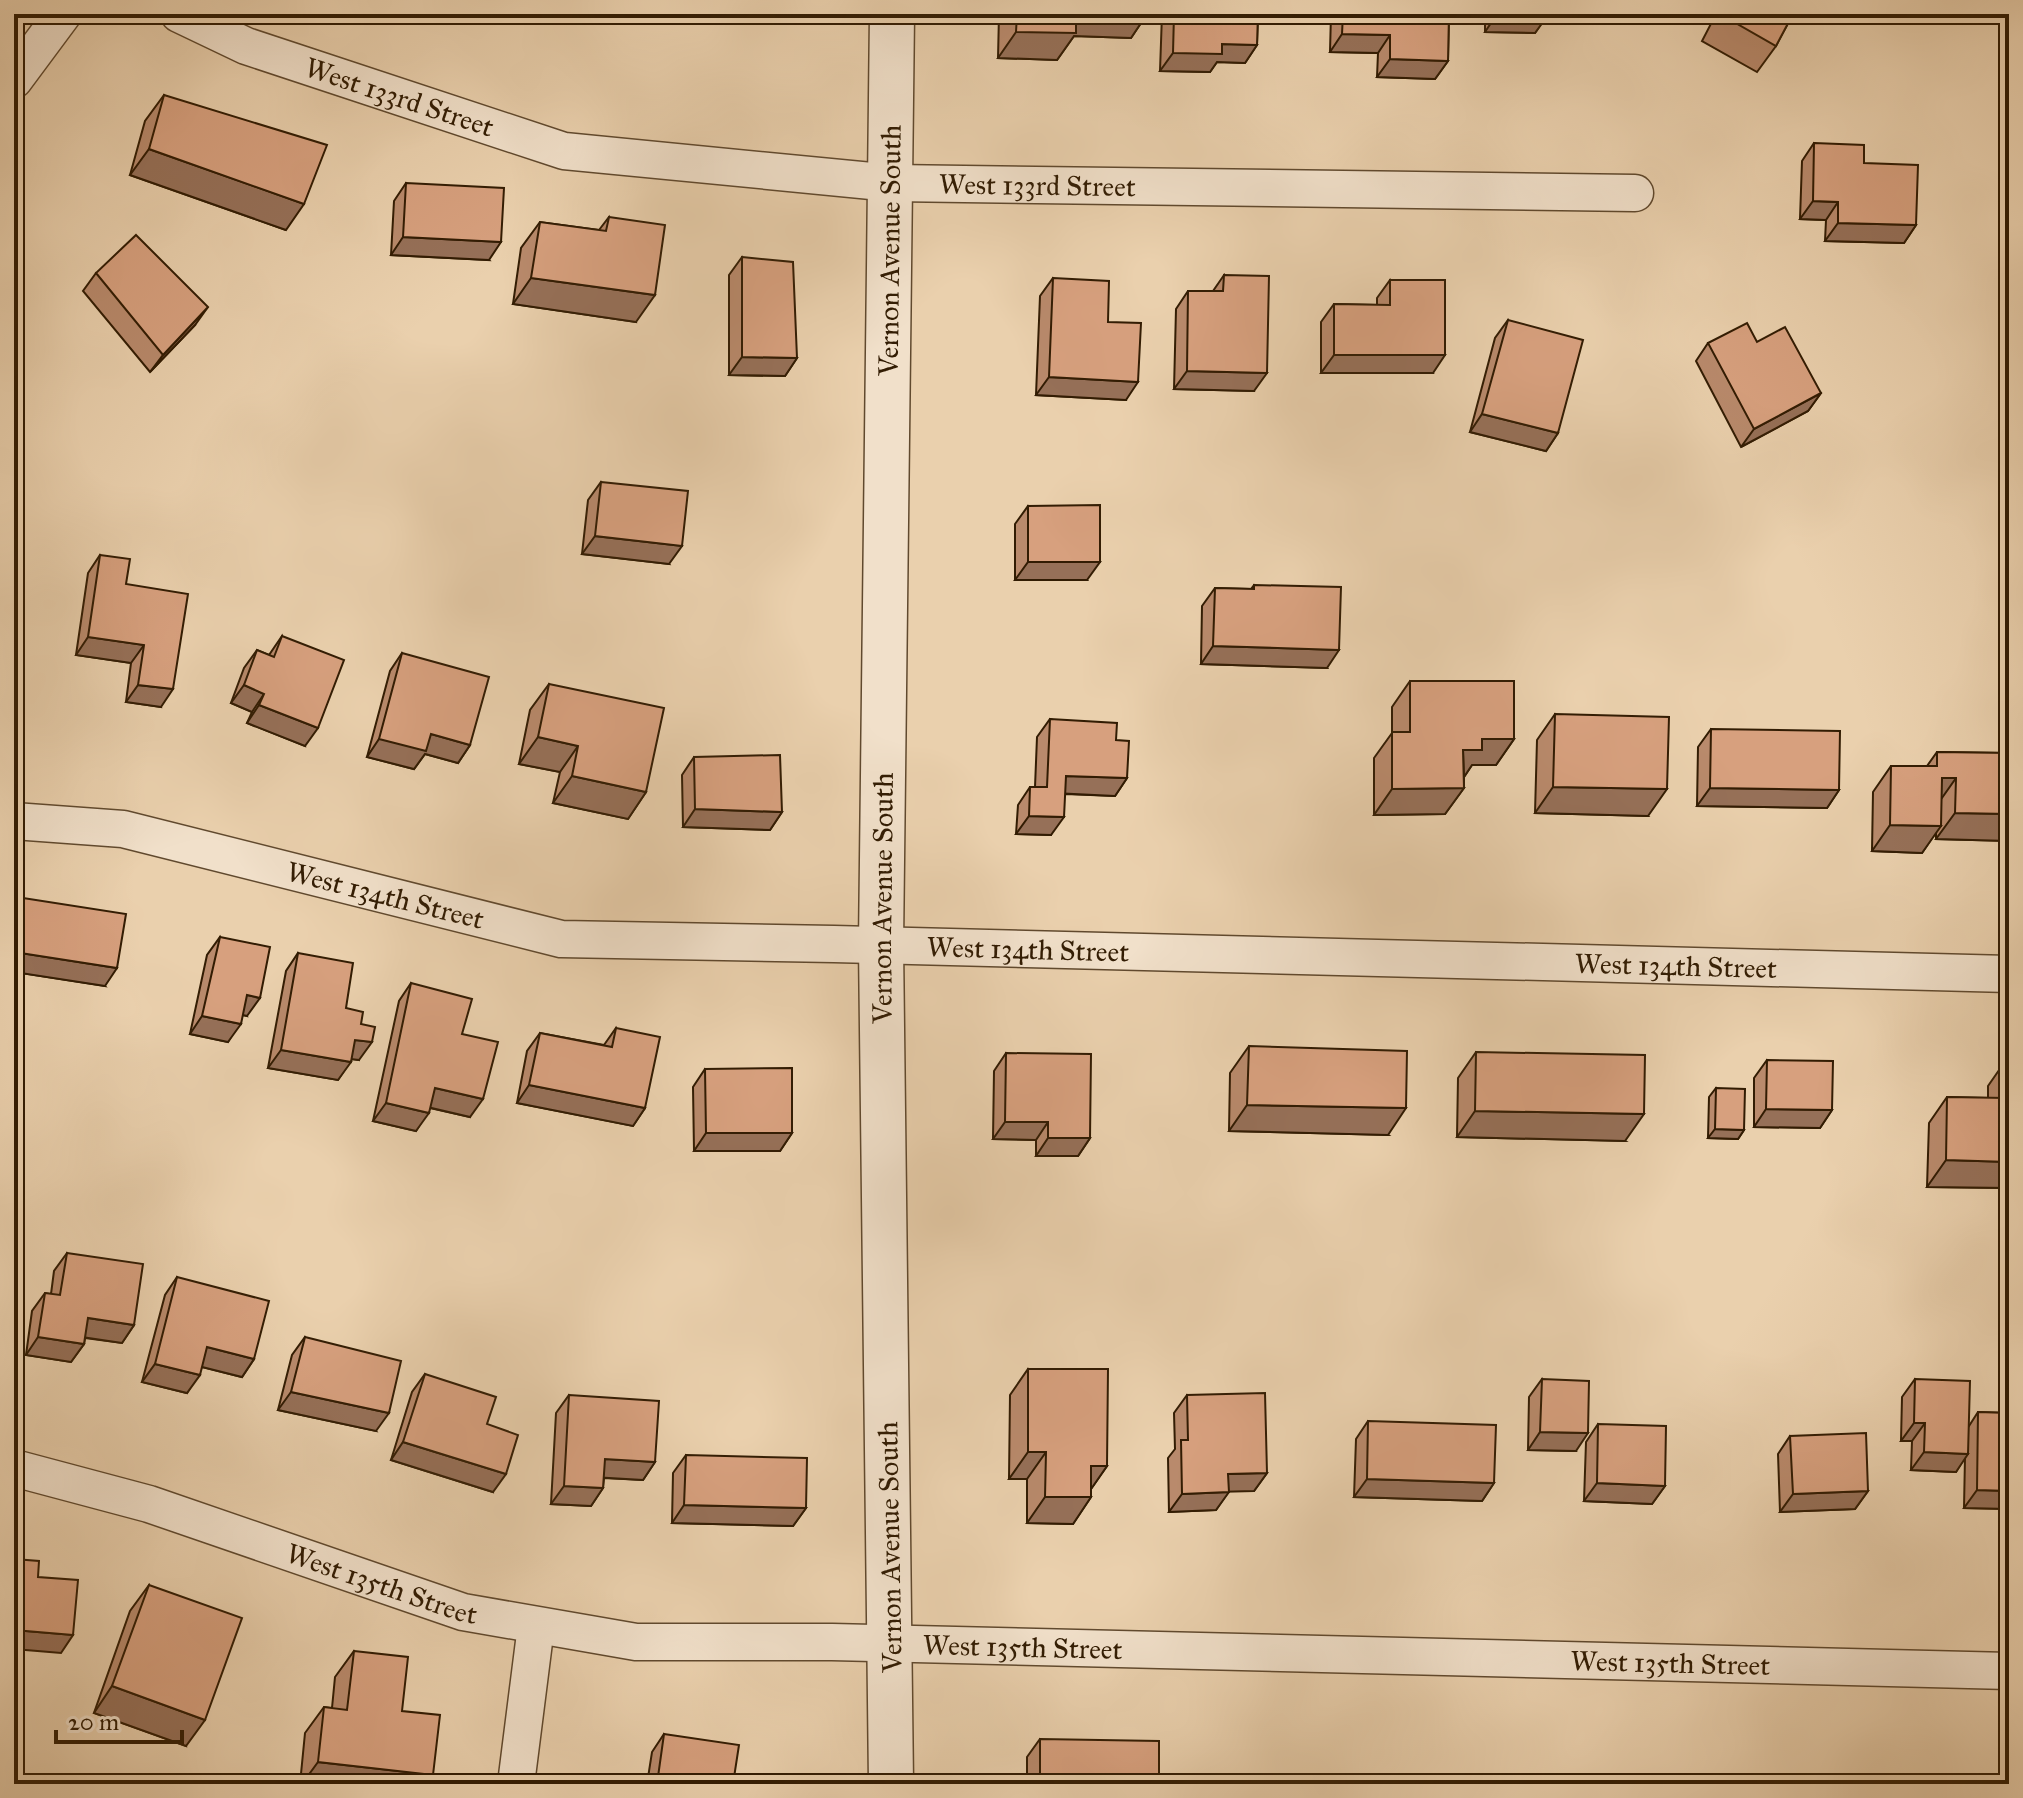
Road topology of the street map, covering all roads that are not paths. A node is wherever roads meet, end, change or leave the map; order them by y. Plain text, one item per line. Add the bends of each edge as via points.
1 (63, 14) edge
2 (179, 14) edge
3 (892, 14) edge
4 (14, 80) edge
5 (892, 183) junction
6 (1635, 193) dead end
7 (14, 821) edge
8 (881, 945) junction
9 (2009, 974) edge
10 (14, 1468) edge
11 (536, 1626) junction
12 (891, 1644) junction
13 (2009, 1671) edge
14 (516, 1784) edge
15 (891, 1784) edge

1 - 4 street
2 - 5 street, West 133rd Street via 246,46 564,151
3 - 5 street, Vernon Avenue South
5 - 6 street, West 133rd Street
5 - 8 street, Vernon Avenue South
7 - 8 street, West 134th Street via 123,829 561,939
8 - 9 street, West 134th Street
8 - 12 street, Vernon Avenue South
10 - 11 street, West 135th Street via 149,1504 463,1612
11 - 12 street, West 135th Street via 636,1642
11 - 14 street
12 - 13 street, West 135th Street
12 - 15 street, Vernon Avenue South

